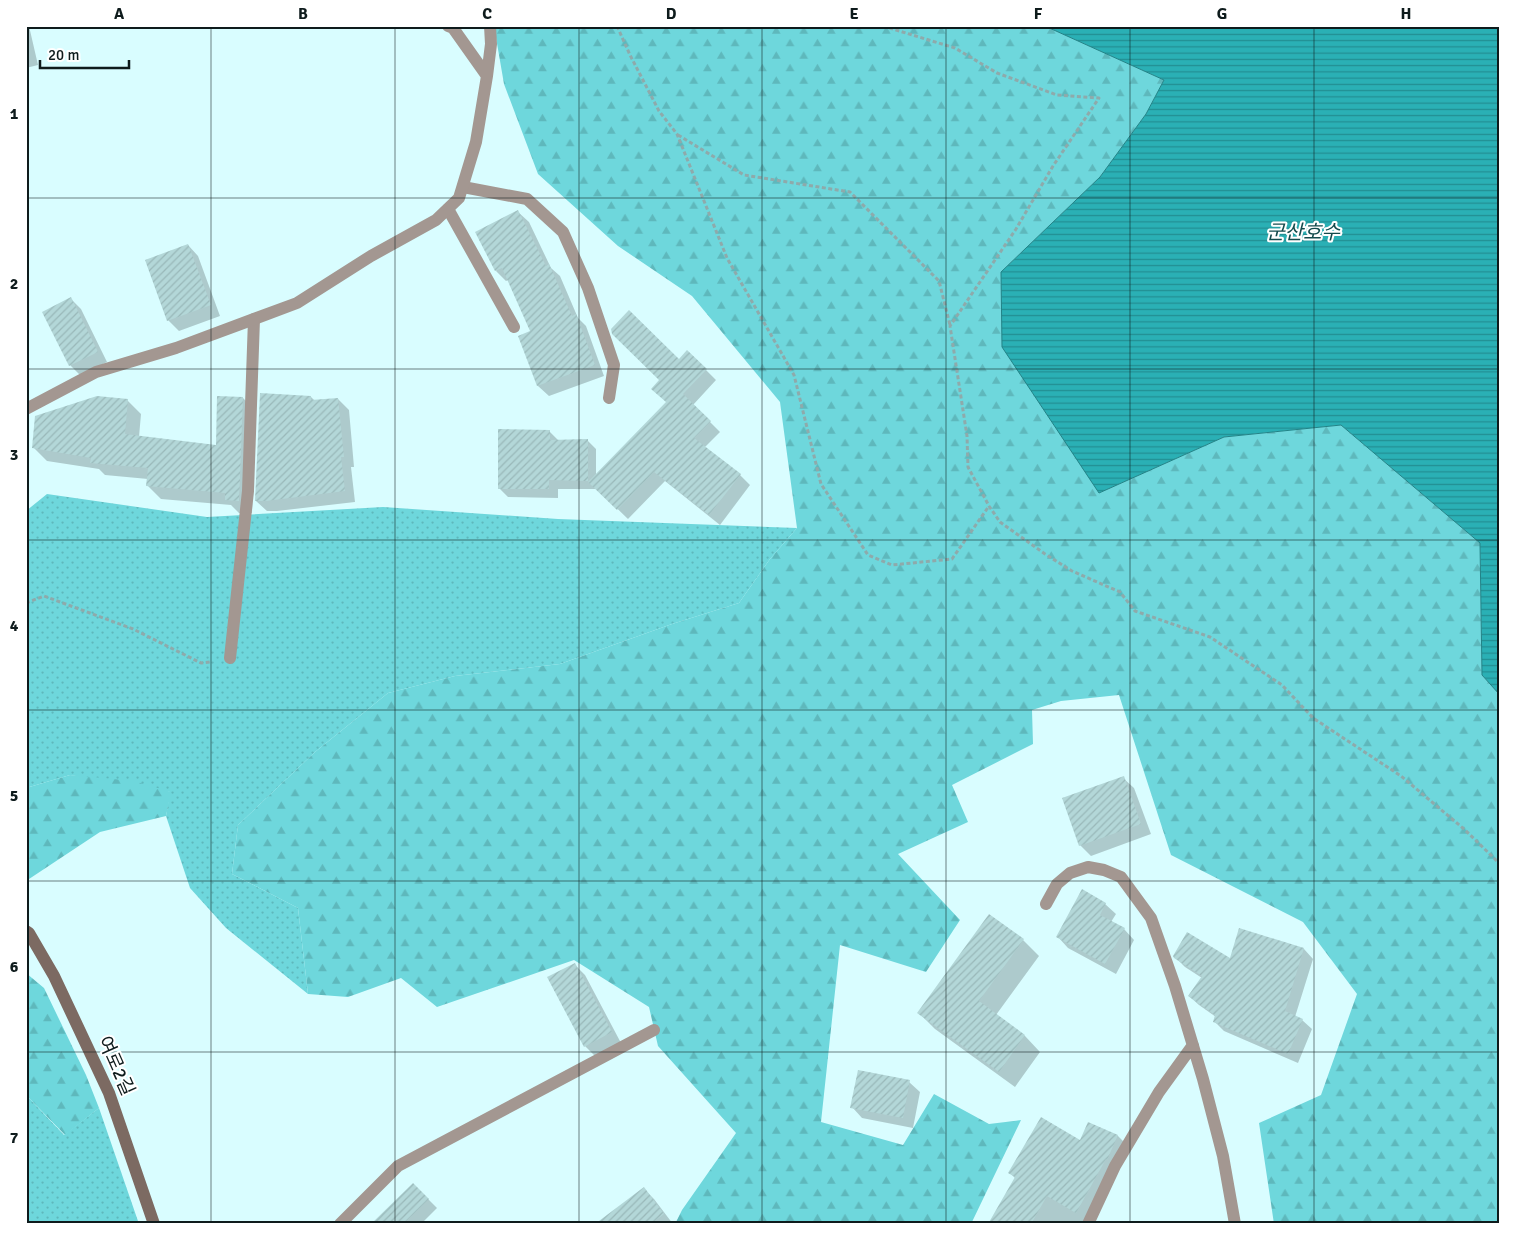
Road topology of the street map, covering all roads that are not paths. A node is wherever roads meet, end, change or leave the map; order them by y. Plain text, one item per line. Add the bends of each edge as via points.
1 (448, 26) edge
2 (490, 26) edge
3 (487, 76) junction
4 (463, 187) junction
5 (448, 209) junction
6 (254, 319) junction
7 (514, 327) dead end
8 (609, 398) dead end
9 (26, 409) edge
10 (230, 658) road end
11 (1046, 904) dead end
12 (26, 931) edge
13 (654, 1030) dead end
14 (1193, 1045) junction
15 (154, 1224) edge
16 (340, 1224) edge
17 (1088, 1224) edge
18 (1235, 1224) edge

1 - 3 street via 453,28
2 - 3 street
3 - 4 street via 476,142
4 - 5 street via 459,198
4 - 8 street via 527,199 563,232 588,288 614,365
5 - 6 street via 436,220 371,256 297,304
5 - 7 street
6 - 9 street via 176,348 96,372
6 - 10 street via 248,491
11 - 14 street via 1057,884 1070,873 1088,867 1121,877 1151,918
12 - 15 street, 여로2길 via 54,976 109,1093
13 - 16 street via 398,1166
14 - 17 street via 1159,1092 1115,1166
14 - 18 street via 1223,1156

